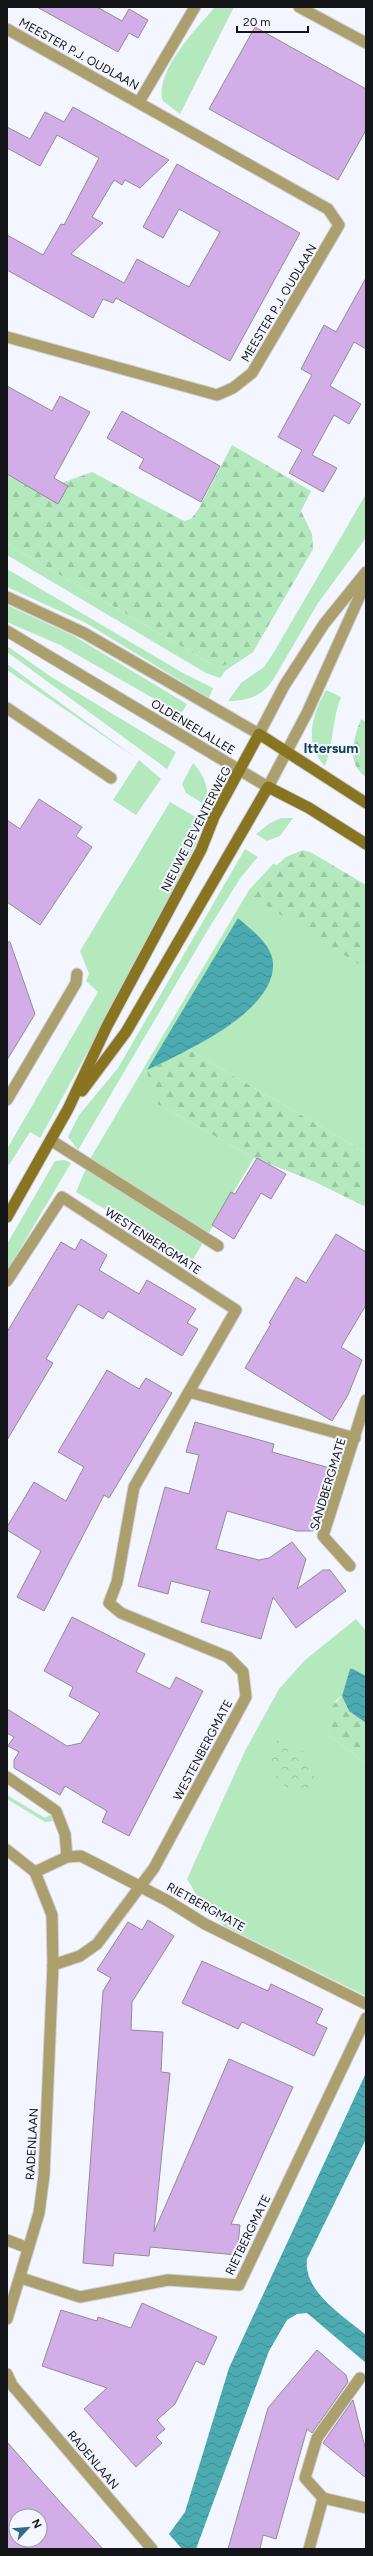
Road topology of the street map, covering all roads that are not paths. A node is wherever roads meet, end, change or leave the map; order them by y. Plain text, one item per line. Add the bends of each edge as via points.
1 (195, 7) edge
2 (298, 7) edge
3 (7, 29) edge
4 (366, 43) edge
5 (139, 102) junction
6 (7, 337) edge
7 (366, 572) edge
8 (366, 582) edge
9 (7, 598) edge
10 (7, 632) edge
11 (7, 708) edge
12 (259, 734) junction
13 (288, 752) junction
14 (240, 770) junction
15 (111, 778) dead end
16 (268, 787) junction
17 (366, 803) edge
18 (366, 844) edge
19 (77, 974) dead end
20 (7, 1100) edge
21 (68, 1109) junction
22 (52, 1141) junction
23 (7, 1218) edge
24 (218, 1246) dead end
25 (7, 1282) edge
26 (189, 1392) junction
27 (366, 1400) edge
28 (355, 1438) junction
29 (350, 1566) dead end
30 (7, 1778) edge
31 (7, 1850) edge
32 (67, 1857) junction
33 (35, 1872) junction
34 (140, 1888) junction
35 (53, 1965) junction
36 (366, 2004) edge
37 (366, 2018) edge
38 (7, 2240) edge
39 (28, 2248) junction
40 (21, 2278) junction
41 (7, 2319) edge
42 (7, 2374) edge
43 (360, 2378) dead end
44 (323, 2498) junction
45 (366, 2508) edge
46 (149, 2545) edge
47 (309, 2549) edge

1 - 5 street, MEESTER P.J. OUDLAAN
2 - 4 street
3 - 5 street, MEESTER P.J. OUDLAAN
5 - 6 street, MEESTER P.J. OUDLAAN via 328,209 339,225 331,241 252,373 233,388 217,395
7 - 12 street, NIEUWE DEVENTERWEG via 324,624 284,686
8 - 13 street, NIEUWE DEVENTERWEG
9 - 12 street via 84,633
10 - 14 street, OLDENEELALLEE
11 - 15 street
12 - 13 main road
12 - 14 main road, NIEUWE DEVENTERWEG
13 - 16 street, NIEUWE DEVENTERWEG
13 - 17 main road
14 - 16 street, OLDENEELALLEE
14 - 21 main road, NIEUWE DEVENTERWEG via 214,818 202,850 107,1026
16 - 18 main road, OLDENEELALLEE via 309,808
16 - 21 main road, NIEUWE DEVENTERWEG via 126,1032
19 - 20 street via 76,983
21 - 22 main road, NIEUWE DEVENTERWEG
22 - 23 main road, NIEUWE DEVENTERWEG
22 - 24 street
25 - 26 street, WESTENBERGMATE via 62,1197 236,1310
26 - 28 street
26 - 34 street, WESTENBERGMATE via 134,1487 117,1582 109,1603 121,1613 228,1657 242,1672 246,1697 154,1868
27 - 28 street, SANDBERGMATE
28 - 29 street, SANDBERGMATE via 323,1536
30 - 32 street via 56,1811 65,1834
31 - 33 street
32 - 33 street
32 - 34 street via 81,1856
33 - 35 street, RADENLAAN via 52,1915
34 - 35 street via 97,1944 80,1956
34 - 36 street, RIETBERGMATE via 168,1900 205,1924
35 - 39 street, RADENLAAN via 44,2175 39,2214
37 - 40 street, RIETBERGMATE via 239,2285 168,2280 80,2297
38 - 39 street
39 - 40 street, RADENLAAN
40 - 41 street, RADENLAAN
42 - 46 street, RADENLAAN via 12,2385
43 - 44 street via 317,2438 305,2478
44 - 45 street
44 - 47 street

